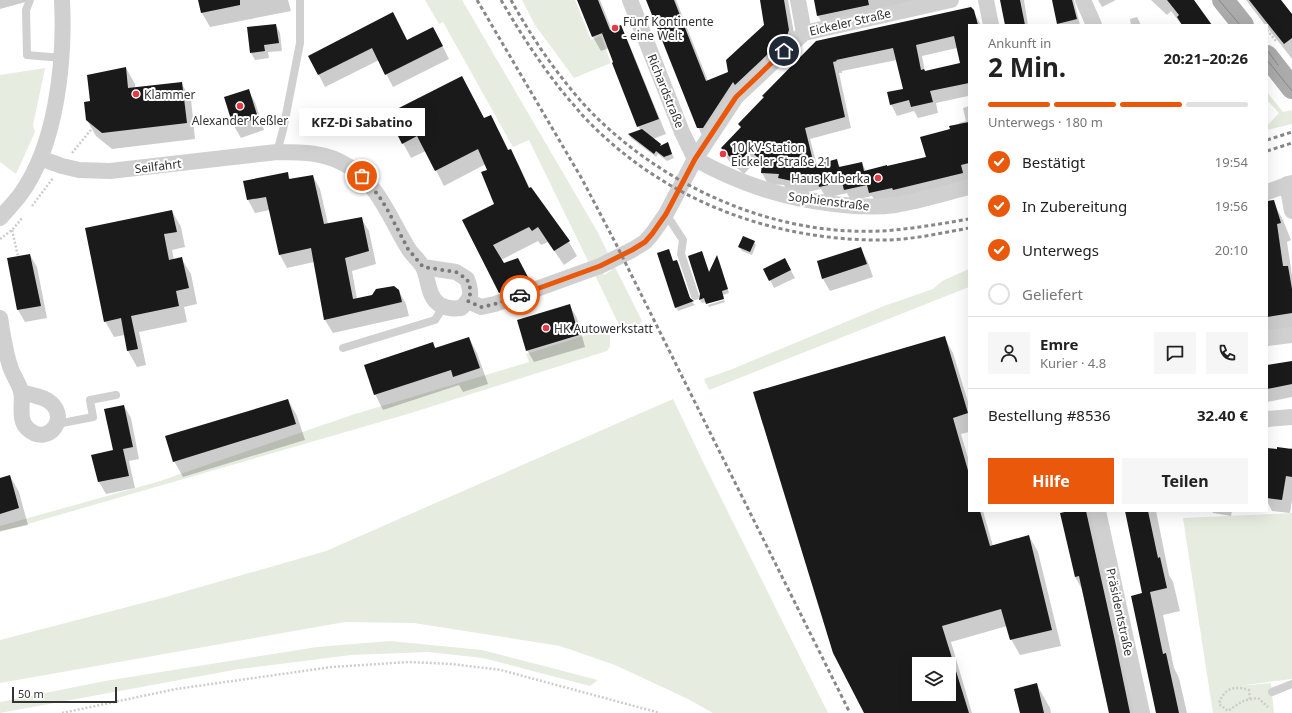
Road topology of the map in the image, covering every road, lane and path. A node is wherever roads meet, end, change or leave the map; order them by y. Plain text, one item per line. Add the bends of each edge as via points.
1 (30, 0) edge
2 (62, 0) edge
3 (300, 0) edge
4 (630, 0) edge
5 (798, 0) edge
6 (951, 0) edge
7 (986, 0) edge
8 (1083, 0) edge
9 (1223, 0) edge
10 (991, 24) edge
11 (1094, 24) edge
12 (1242, 24) edge
13 (804, 33) junction
14 (1268, 57) edge
15 (62, 58) junction
16 (1292, 88) edge
17 (94, 126) dead end
18 (277, 152) junction
19 (40, 158) junction
20 (695, 159) junction
21 (62, 166) junction
22 (1290, 184) edge
23 (968, 187) edge
24 (1268, 192) edge
25 (32, 206) dead end
26 (1292, 211) edge
27 (27, 212) dead end
28 (666, 214) junction
29 (0, 218) edge
30 (12, 230) junction
31 (0, 239) edge
32 (18, 256) dead end
33 (423, 267) junction
34 (695, 296) dead end
35 (468, 301) junction
36 (444, 306) junction
37 (0, 318) edge
38 (1292, 335) edge
39 (1268, 338) edge
40 (343, 348) dead end
41 (21, 392) junction
42 (116, 395) dead end
43 (1292, 418) edge
44 (1268, 419) edge
45 (57, 424) junction
46 (1098, 512) edge
47 (1292, 684) edge
48 (1272, 692) dead end
49 (1250, 700) junction
50 (1268, 708) dead end
51 (1228, 712) edge
52 (62, 713) edge
53 (660, 713) edge
54 (1142, 713) edge

1 - 15 lane via 26,10 27,55
2 - 15 street
3 - 18 lane via 300,43 284,130
4 - 20 street, Richardstraße
5 - 13 street
6 - 13 street, Eickeler Straße
7 - 10 street
8 - 11 street
9 - 12 main road
13 - 20 street, Eickeler Straße via 736,97
14 - 16 main road
15 - 19 street via 56,103
17 - 21 path
18 - 21 street, Seilfahrt via 110,171 79,170
18 - 33 street, Seilfahrt via 317,153 332,158 362,176 379,196 408,249
19 - 21 street, Seilfahrt
19 - 29 street via 20,194
20 - 23 street, Sophienstraße via 738,181 761,189 804,200 848,205 896,205
20 - 28 street, Eickeler Straße
21 - 25 path
22 - 24 street
22 - 26 street
27 - 30 path
28 - 34 lane via 683,240 681,254
28 - 35 street, Eickeler Straße via 645,242 600,266 495,304 481,307
30 - 31 path
30 - 32 path
33 - 35 street via 456,272 467,279 471,291
33 - 36 street, Seilfahrt via 432,295
35 - 36 street via 461,308 449,309
36 - 40 lane via 435,320
37 - 41 street via 11,368
38 - 39 street
41 - 45 street via 46,399 54,405 58,412
41 - 45 street via 25,426 33,433 42,435 52,432
42 - 45 lane via 90,400 93,417
43 - 44 street
46 - 54 street, Präsidentstraße
47 - 48 lane
49 - 50 path via 1258,698
49 - 51 path via 1244,700
49 - 51 path via 1249,690 1229,689 1222,696 1220,704
52 - 53 path via 207,685 332,667 409,662 501,670

